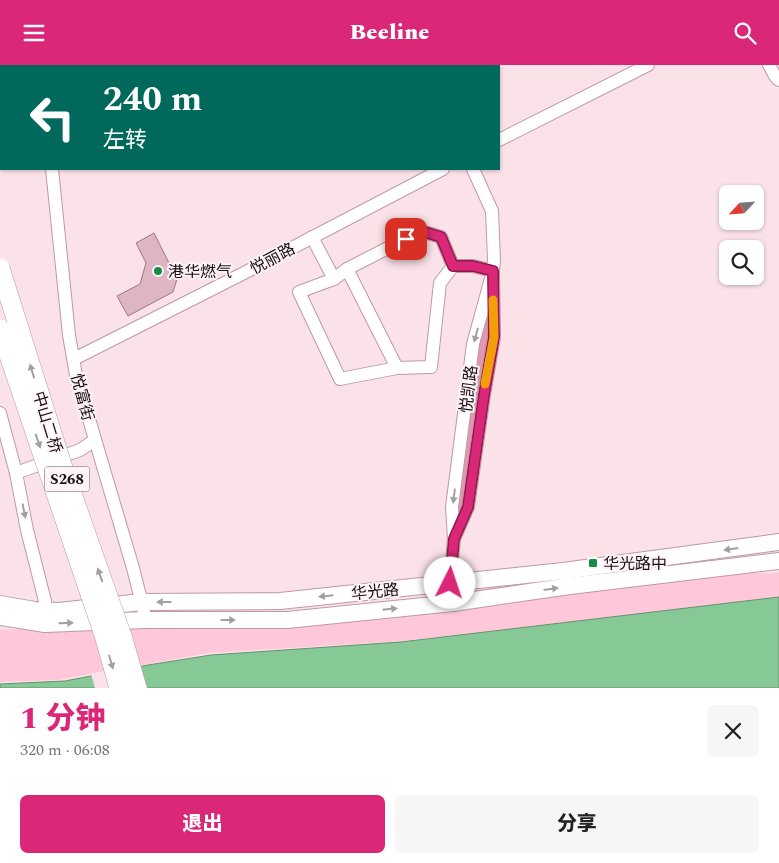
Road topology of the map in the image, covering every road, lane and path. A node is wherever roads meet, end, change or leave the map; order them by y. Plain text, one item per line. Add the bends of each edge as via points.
1 (648, 65) edge
2 (769, 65) edge
3 (779, 80) edge
4 (500, 139) edge
5 (52, 170) edge
6 (441, 170) edge
7 (474, 170) edge
8 (312, 237) junction
9 (453, 266) junction
10 (0, 268) edge
11 (347, 269) junction
12 (493, 271) junction
13 (334, 279) junction
14 (0, 329) edge
15 (74, 359) junction
16 (398, 368) junction
17 (0, 413) edge
18 (95, 440) junction
19 (16, 473) junction
20 (454, 539) junction
21 (779, 542) edge
22 (779, 561) edge
23 (450, 583) junction
24 (141, 602) junction
25 (453, 603) junction
26 (0, 604) edge
27 (0, 617) edge
28 (45, 617) junction
29 (146, 620) junction
30 (119, 688) edge
31 (137, 688) edge

1 - 4 street
2 - 3 street
5 - 15 street, 悦富街
6 - 8 street, 悦丽路
7 - 12 street, 悦凯路 via 492,211
8 - 13 street
8 - 15 street, 悦丽路
9 - 11 street via 441,237 421,231
9 - 12 street
9 - 16 street via 440,283 431,367
31 -> 10 highway, 中山二桥 / S268, bridge
11 - 13 street
11 - 16 street
12 -> 20 street, 悦凯路 via 473,344 452,507
12 - 20 street, 悦凯路 via 494,337 468,507
13 - 16 street via 299,293 340,379
14 -> 30 highway, 中山二桥 / S268, bridge
15 - 18 street, 悦富街
17 - 19 street
18 - 19 street via 80,450
18 - 24 street, 悦富街
19 -> 28 street via 45,601
20 - 23 street, 悦凯路
21 -> 23 main road, 华光路
25 -> 22 main road, 华光路
23 -> 24 main road, 华光路 via 280,601
23 - 25 street, 悦凯路
24 - 28 main road, 华光路 via 59,611
24 - 29 street, 悦富街
29 -> 25 main road, 华光路 via 287,620
26 - 28 main road, 华光路 via 35,610
27 - 28 main road, 华光路
28 -> 29 main road, 华光路

